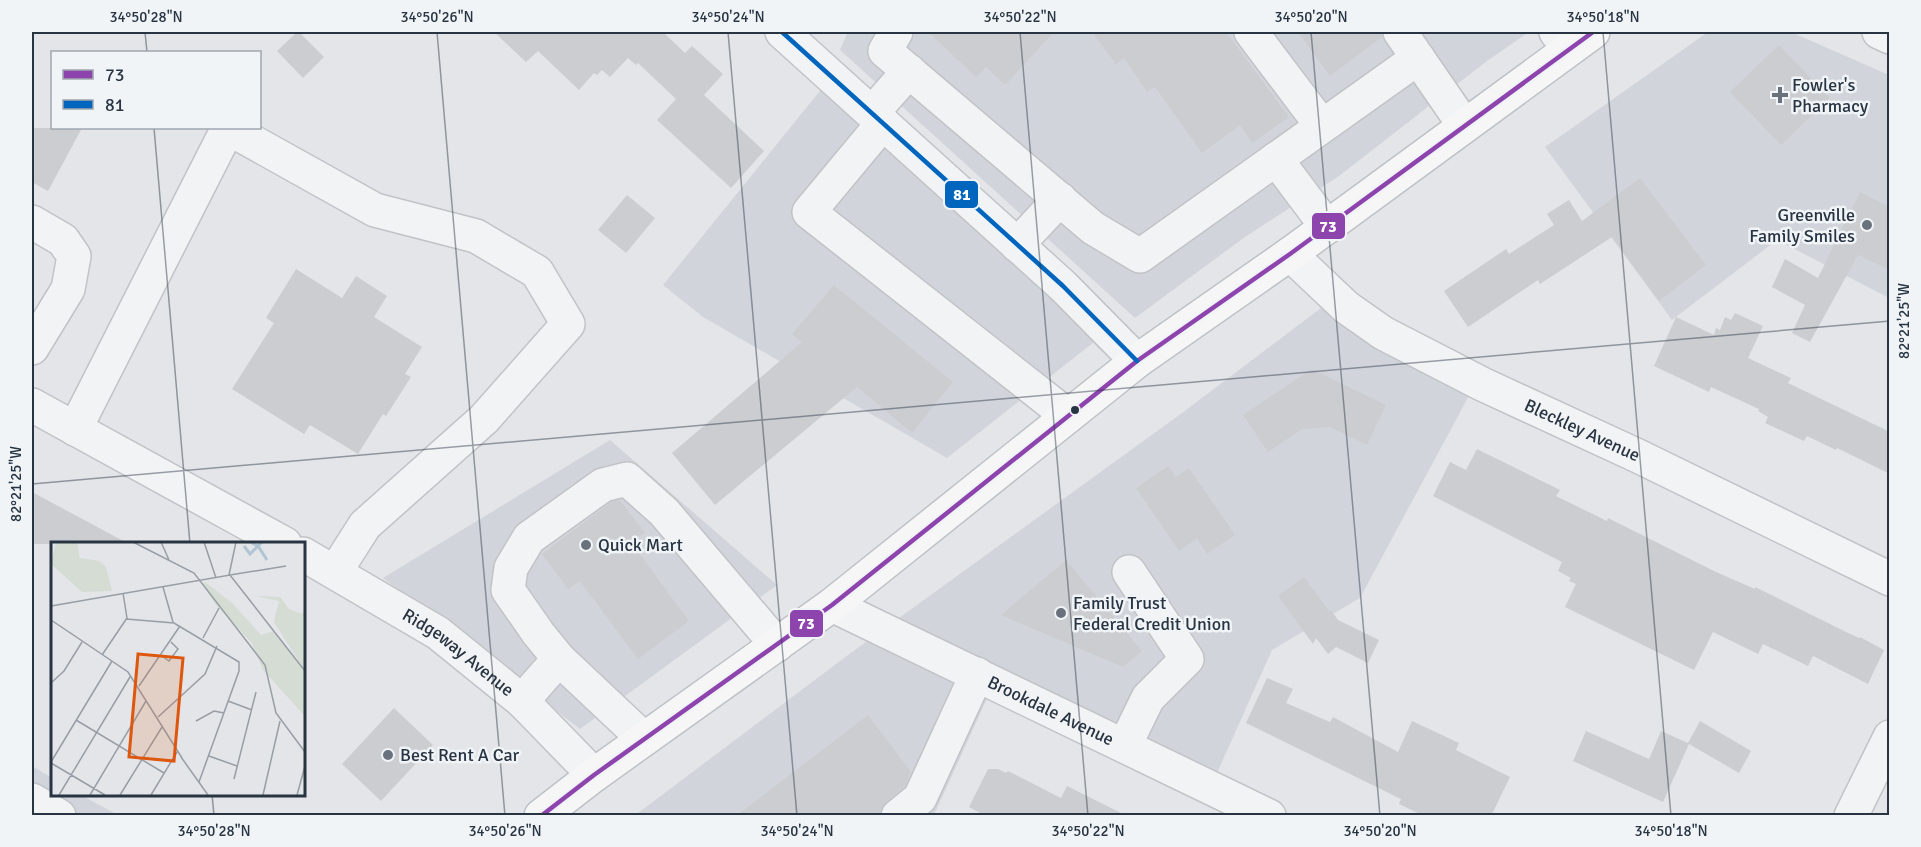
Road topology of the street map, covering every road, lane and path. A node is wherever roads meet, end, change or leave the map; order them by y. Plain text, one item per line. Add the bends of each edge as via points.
1 (782, 32) edge
2 (896, 32) edge
3 (1251, 32) edge
4 (1400, 32) edge
5 (1879, 32) edge
6 (1573, 37) edge
7 (1890, 37) edge
8 (1418, 58) junction
9 (909, 71) junction
10 (878, 118) junction
11 (1464, 125) junction
12 (1322, 126) junction
13 (227, 129) edge
14 (230, 129) edge
15 (1276, 159) junction
16 (1060, 200) junction
17 (32, 222) edge
18 (1327, 227) junction
19 (1017, 245) junction
20 (1290, 254) junction
21 (32, 348) edge
22 (1137, 361) junction
23 (32, 405) edge
24 (1068, 416) junction
25 (75, 429) junction
26 (281, 542) edge
27 (304, 555) edge
28 (335, 572) junction
29 (1129, 572) dead end
30 (1890, 579) edge
31 (832, 605) junction
32 (777, 645) junction
33 (559, 658) junction
34 (977, 674) junction
35 (522, 701) junction
36 (1890, 736) edge
37 (644, 739) junction
38 (1125, 745) junction
39 (594, 775) junction
40 (32, 800) edge
41 (59, 816) edge
42 (541, 816) edge
43 (898, 816) edge
44 (1269, 816) edge
45 (1851, 816) edge

1 - 10 street
2 - 9 street via 885,51
3 - 12 street
4 - 8 street
5 - 7 street
6 - 11 main road
8 - 11 street
8 - 12 street
9 - 10 street
9 - 16 street
10 - 19 street
10 - 24 street via 809,212
11 - 18 main road
12 - 15 street
13 - 25 street
14 - 28 street via 375,210 476,236 537,272 568,324 484,418 365,525
15 - 16 street via 1140,256 1093,228
15 - 18 street
16 - 19 street
17 - 21 street via 63,240 74,256 68,289
18 - 20 main road
19 - 22 street
20 - 22 main road
20 - 30 street, Bleckley Avenue via 1346,307 1383,333
22 - 24 main road
23 - 25 street
24 - 31 main road
25 - 26 street
27 - 28 street, Ridgeway Avenue
28 - 35 street, Ridgeway Avenue via 438,633
29 - 38 street via 1187,659 1148,698
31 - 32 main road
31 - 34 street, Brookdale Avenue
32 - 33 street via 664,512 627,479 603,485 529,538 511,568 508,590
32 - 37 main road
33 - 35 street
33 - 37 street
34 - 38 street, Brookdale Avenue
34 - 43 street via 920,798
35 - 39 street, Ridgeway Avenue
36 - 45 street
37 - 39 main road
38 - 44 street, Brookdale Avenue
39 - 42 main road
40 - 41 street

